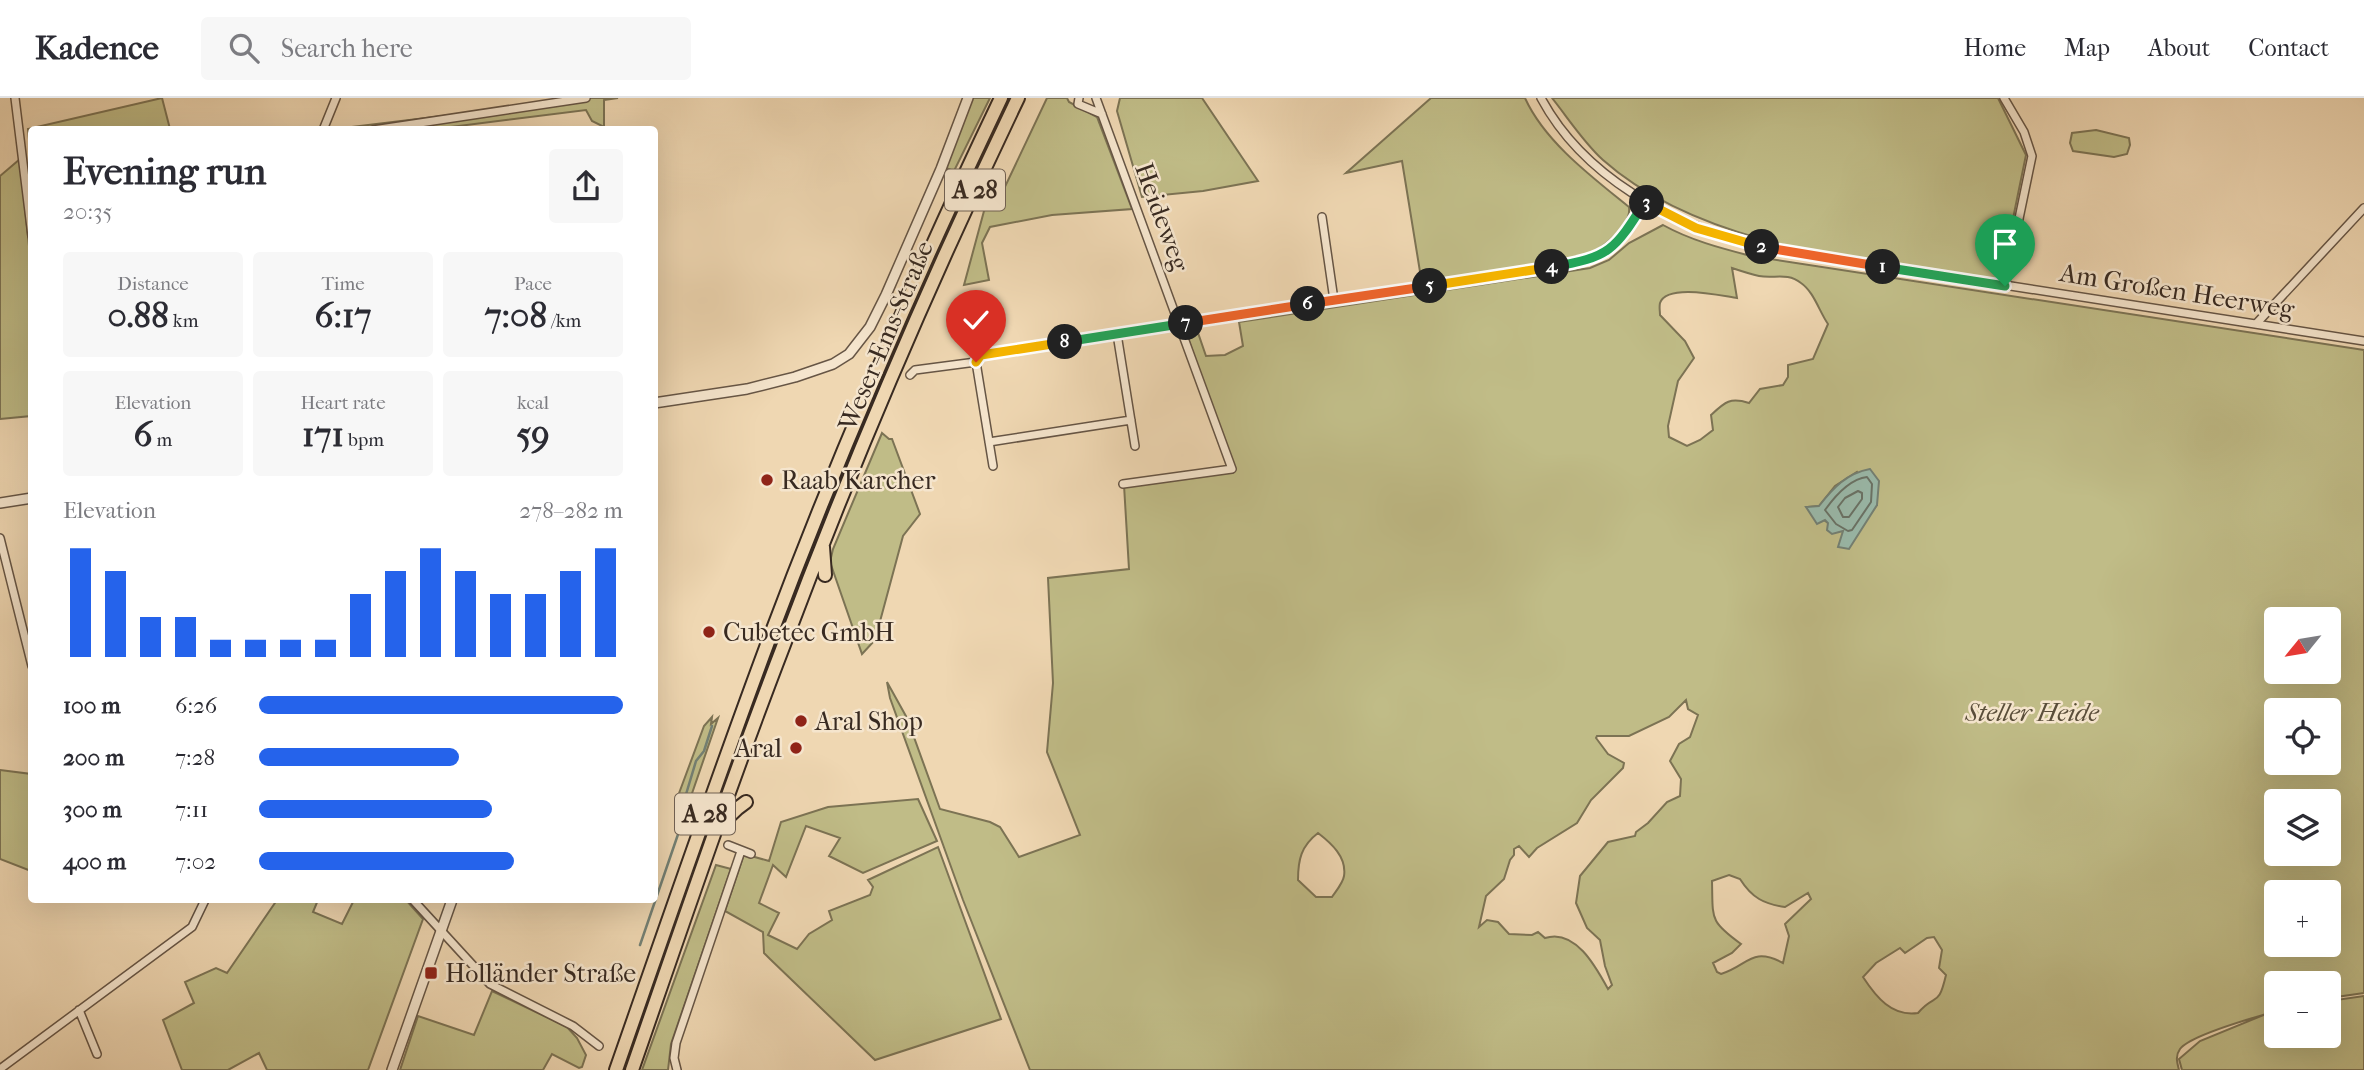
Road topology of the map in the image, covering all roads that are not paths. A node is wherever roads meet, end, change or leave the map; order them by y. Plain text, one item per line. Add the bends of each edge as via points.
1 (15, 98) edge
2 (336, 98) edge
3 (586, 98) edge
4 (968, 98) edge
5 (1001, 98) edge
6 (1018, 98) edge
7 (1079, 98) edge
8 (1096, 98) edge
9 (1541, 98) edge
10 (2004, 98) edge
11 (1102, 114) junction
12 (325, 126) edge
13 (400, 126) edge
14 (1645, 202) junction
15 (28, 204) edge
16 (2364, 208) edge
17 (1322, 217) dead end
18 (2005, 286) junction
19 (1334, 300) junction
20 (1180, 324) junction
21 (2256, 324) junction
22 (1117, 334) junction
23 (2364, 341) edge
24 (976, 362) junction
25 (910, 375) dead end
26 (658, 402) edge
27 (1131, 420) junction
28 (989, 442) junction
29 (1135, 446) dead end
30 (993, 466) dead end
31 (1123, 484) dead end
32 (28, 499) edge
33 (0, 503) edge
34 (0, 538) edge
35 (823, 544) junction
36 (825, 575) dead end
37 (28, 650) edge
38 (746, 802) dead end
39 (716, 829) junction
40 (729, 845) dead end
41 (741, 851) junction
42 (751, 854) dead end
43 (204, 903) edge
44 (417, 903) edge
45 (451, 903) edge
46 (441, 930) junction
47 (79, 1010) junction
48 (599, 1046) dead end
49 (97, 1054) dead end
50 (0, 1069) edge
51 (392, 1070) edge
52 (616, 1070) edge
53 (632, 1070) edge
54 (677, 1070) edge

1 - 15 street
2 - 12 street
3 - 13 street
4 - 26 street via 886,295 849,354 795,377
5 - 52 highway, Weser-Ems-Straße / A 28 via 888,345 795,572
6 - 35 highway, Weser-Ems-Straße / A 28 via 904,347
7 - 11 street via 1078,104
8 - 11 street, Heideweg
9 - 14 street, Am Großen Heerweg via 1587,157
10 - 18 street via 2032,156
11 - 20 street, Heideweg
14 - 18 street, Am Großen Heerweg via 1696,228 1754,246
14 - 19 street via 1612,247 1585,261
16 - 21 street
17 - 19 street
18 - 21 street, Am Großen Heerweg
19 - 20 street
20 - 22 street
20 - 31 street, Heideweg via 1232,469
21 - 23 street, Am Großen Heerweg
22 - 24 street via 981,355
22 - 27 street
24 - 25 street via 915,370
24 - 28 street
27 - 28 street
27 - 29 street
28 - 30 street
32 - 33 street
34 - 37 street
35 - 36 highway
35 - 39 highway, Weser-Ems-Straße / A 28
38 - 39 highway
39 - 53 highway, Weser-Ems-Straße / A 28
40 - 41 street
41 - 42 street
41 - 54 street via 676,1043
43 - 47 street via 192,927
44 - 46 street
45 - 46 street
46 - 48 street via 490,984 573,1026
46 - 51 street
47 - 49 street
47 - 50 street

